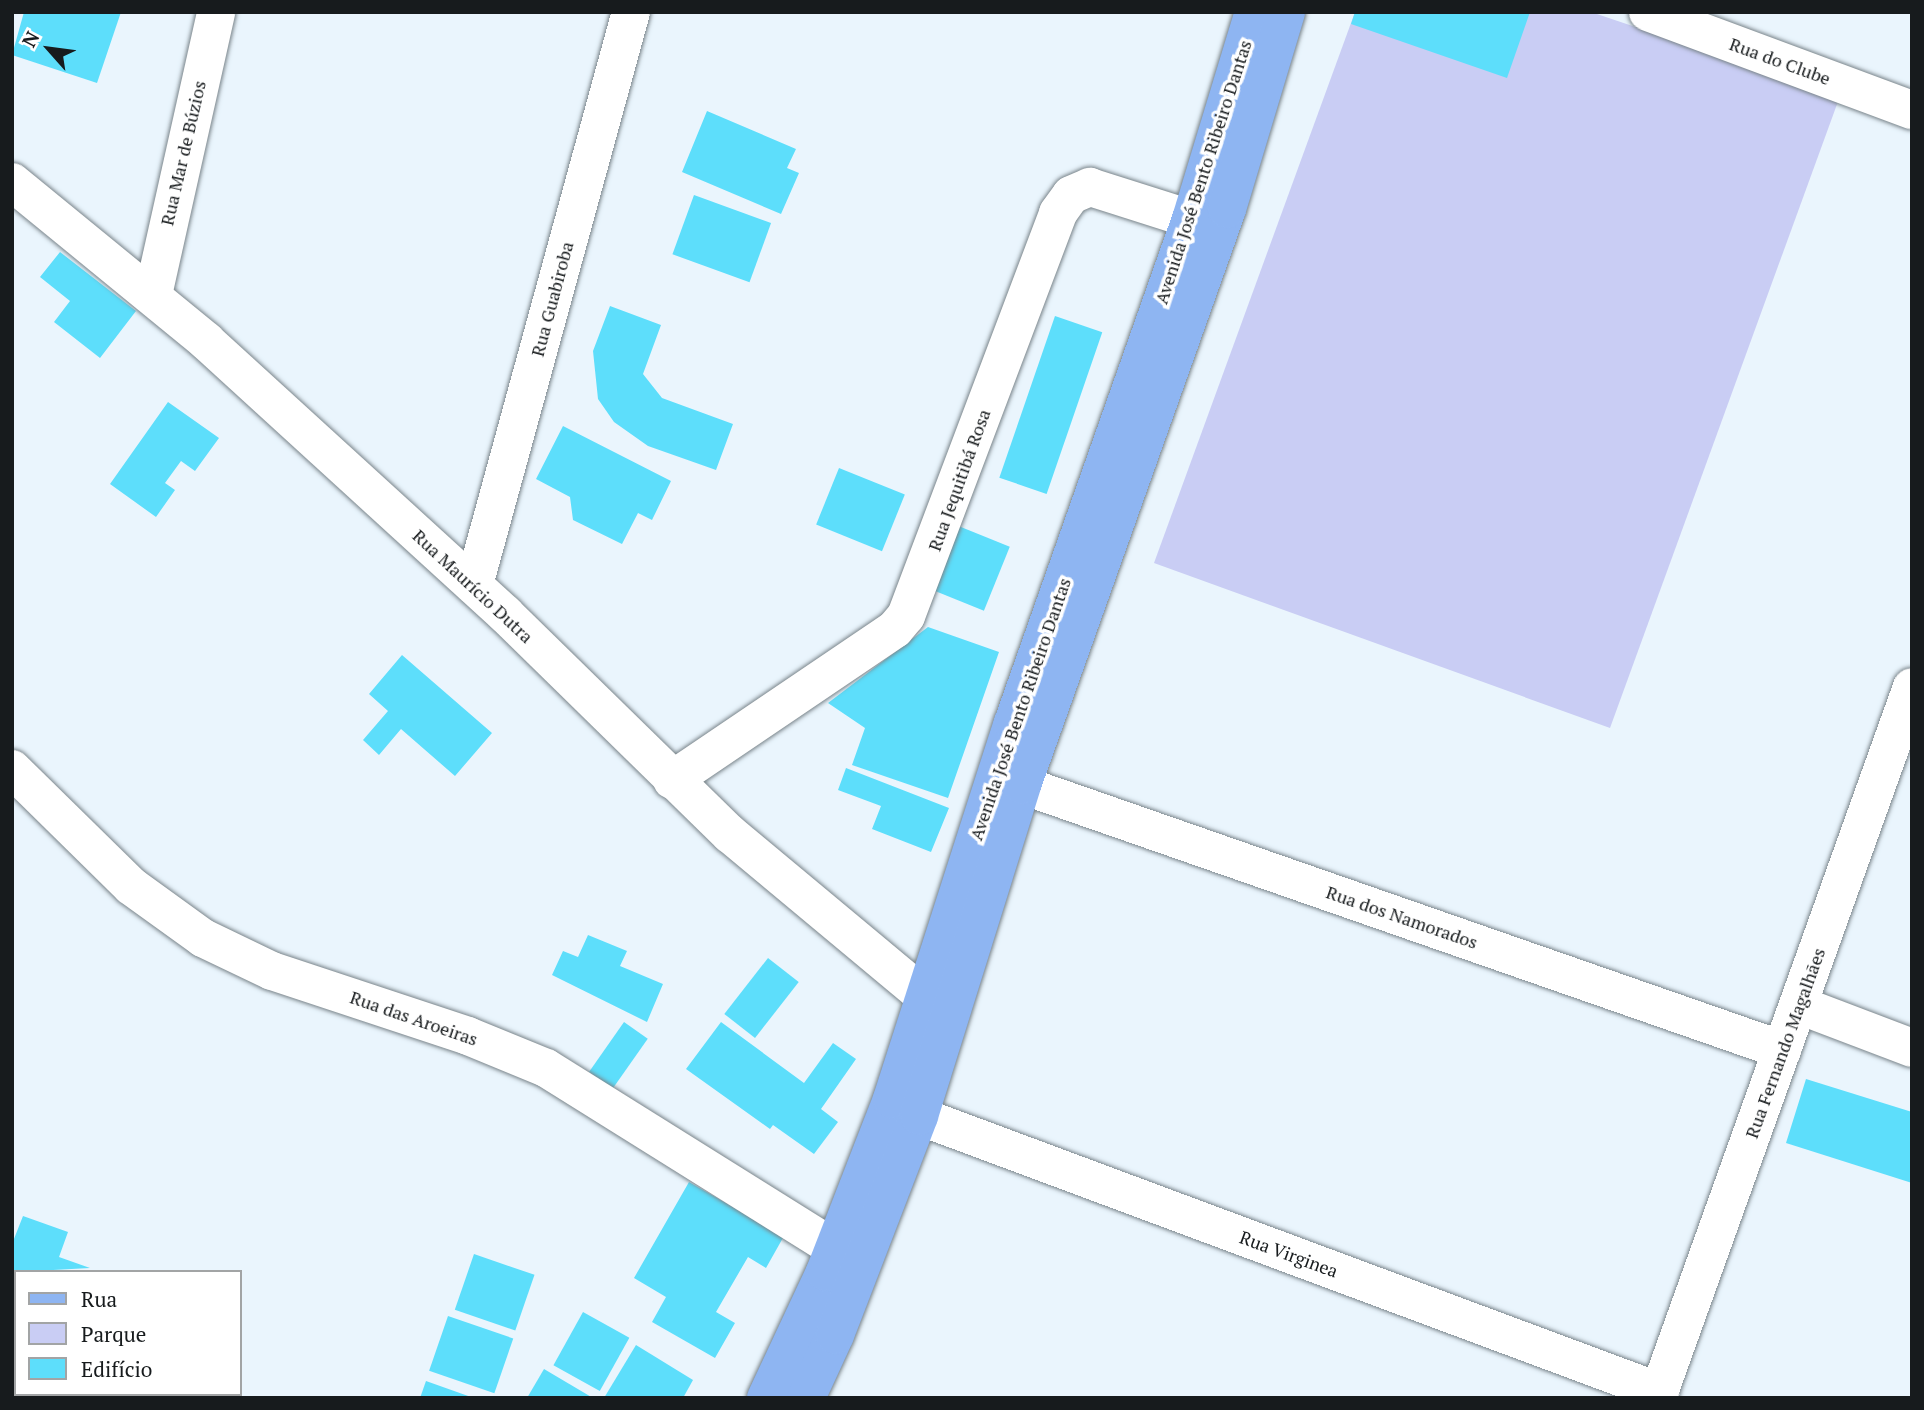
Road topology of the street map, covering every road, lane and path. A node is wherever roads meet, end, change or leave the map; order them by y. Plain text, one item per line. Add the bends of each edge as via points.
1 (216, 12) edge
2 (631, 12) edge
3 (1254, 12) edge
4 (1286, 12) edge
5 (1648, 12) edge
6 (1912, 110) edge
7 (12, 182) edge
8 (1191, 219) junction
9 (153, 295) junction
10 (474, 585) junction
11 (1912, 687) edge
12 (12, 769) edge
13 (672, 780) junction
14 (1022, 785) junction
15 (927, 998) junction
16 (1799, 1004) junction
17 (1912, 1048) edge
18 (1782, 1050) junction
19 (919, 1116) junction
20 (834, 1248) junction
21 (1658, 1395) edge
22 (766, 1398) edge
23 (806, 1398) edge

1 - 9 street, Rua Mar de Búzios
2 - 10 street, Rua Guabiroba
3 - 8 main road, Avenida José Bento Ribeiro Dantas
4 - 14 main road, Avenida José Bento Ribeiro Dantas via 1227,209
5 - 6 street, Rua do Clube
7 - 9 street, Rua Maurício Dutra
8 - 13 street, Rua Jequitibá Rosa via 1090,187 1071,195 1058,213 906,616 895,629
8 - 15 main road, Avenida José Bento Ribeiro Dantas via 1013,723
9 - 10 street, Rua Maurício Dutra
10 - 13 street, Rua Maurício Dutra
11 - 16 street, Rua Fernando Magalhães
12 - 20 street, Rua das Aroeiras via 131,887 204,938 272,971 468,1036 546,1068
13 - 15 street, Rua Maurício Dutra
14 - 18 street, Rua dos Namorados
14 - 19 main road, Avenida José Bento Ribeiro Dantas
15 - 20 main road, Avenida José Bento Ribeiro Dantas
16 - 17 street
16 - 18 street, Rua Fernando Magalhães
18 - 21 street, Rua Fernando Magalhães
19 - 21 street, Rua Virginea
19 - 23 main road, Avenida José Bento Ribeiro Dantas
20 - 22 main road, Avenida José Bento Ribeiro Dantas

